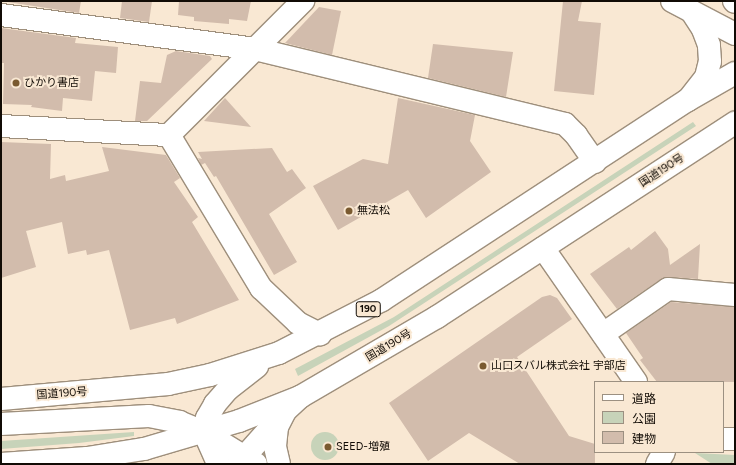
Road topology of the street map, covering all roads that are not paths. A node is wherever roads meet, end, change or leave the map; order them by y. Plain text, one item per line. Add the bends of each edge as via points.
1 (303, 1) edge
2 (672, 1) edge
3 (692, 12) junction
4 (1, 15) edge
5 (735, 34) edge
6 (255, 49) junction
7 (735, 73) edge
8 (688, 100) junction
9 (735, 123) edge
10 (1, 126) edge
11 (169, 135) junction
12 (595, 162) junction
13 (543, 248) junction
14 (735, 295) edge
15 (320, 334) junction
16 (603, 334) junction
17 (279, 353) junction
18 (635, 381) edge
19 (1, 399) edge
20 (293, 404) junction
21 (1, 424) edge
22 (204, 432) junction
23 (724, 439) edge
24 (735, 439) edge
25 (663, 453) edge
26 (246, 462) edge
27 (42, 463) edge
28 (1, 464) edge
29 (218, 464) edge
30 (279, 464) edge
31 (657, 464) edge

1 - 6 main road
2 - 3 main road
3 - 5 main road
3 - 8 main road via 709,45 710,61 706,77
4 - 6 main road
6 - 11 main road
6 - 12 main road via 565,124
7 - 8 main road, 国道190号 / 190
8 - 12 main road, 国道190号 / 190
9 - 13 main road, 国道190号
10 - 11 main road
11 - 15 main road via 261,288 298,323
12 - 15 main road, 国道190号 / 190 via 388,296
13 - 16 main road
13 - 20 main road, 国道190号 via 431,322
14 - 16 main road via 668,289
15 - 17 main road, 国道190号 / 190
16 - 18 main road
17 - 19 main road, 国道190号 / 190 via 210,375 168,384
17 - 22 main road via 259,364 228,389 207,418
20 - 22 main road, 国道190号
20 - 26 main road
20 - 30 main road via 275,436
21 - 22 main road via 149,416 179,422
22 - 26 main road
22 - 27 main road, 国道190号 via 144,449
22 - 29 main road
23 - 24 main road
25 - 31 main road
27 - 28 main road, 国道190号

